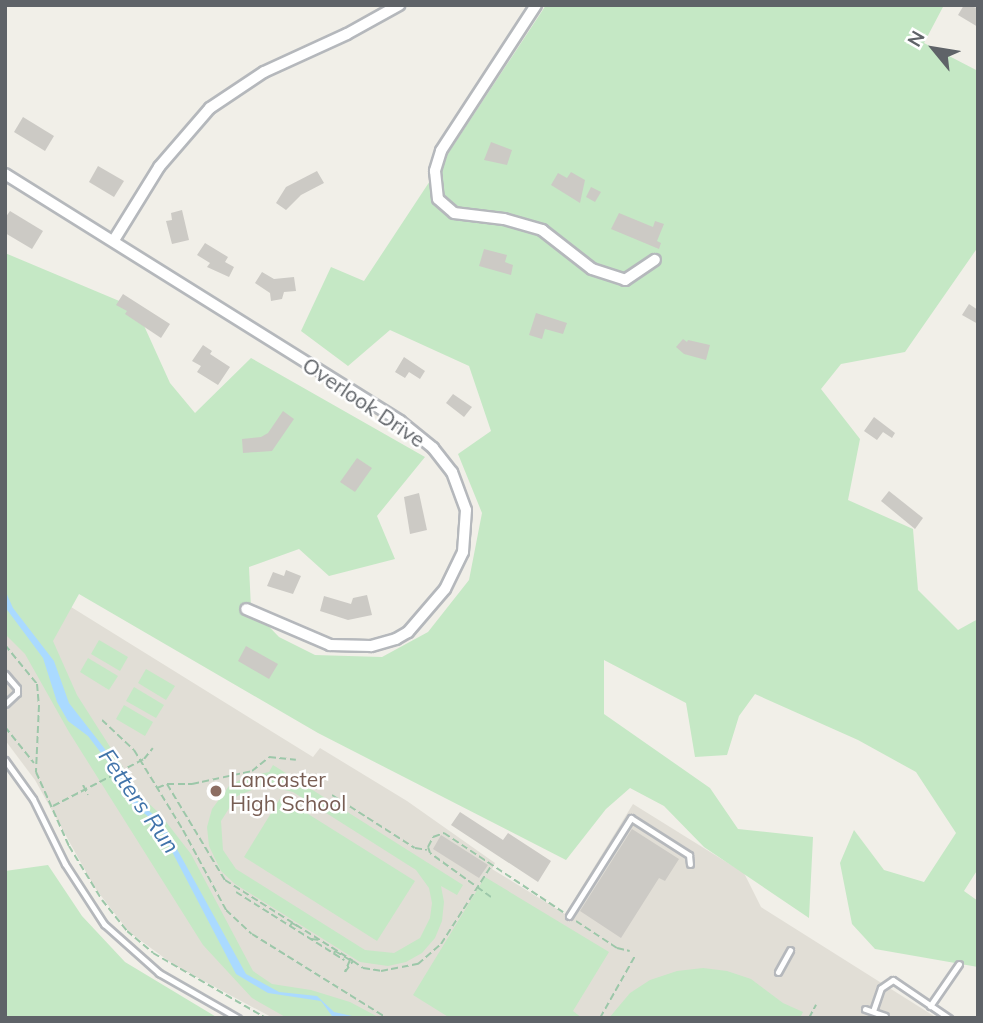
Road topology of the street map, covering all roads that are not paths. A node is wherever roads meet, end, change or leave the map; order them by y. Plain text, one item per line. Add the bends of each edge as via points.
1 (399, 5) edge
2 (536, 5) edge
3 (5, 174) edge
4 (114, 240) junction
5 (655, 260) dead end
6 (246, 609) dead end
7 (5, 674) edge
8 (5, 704) edge
9 (5, 760) edge
10 (690, 864) dead end
11 (569, 916) road end
12 (790, 950) dead end
13 (958, 964) dead end
14 (778, 972) dead end
15 (873, 983) dead end
16 (881, 988) junction
17 (930, 1006) junction
18 (865, 1009) dead end
19 (873, 1011) junction
20 (884, 1016) edge
21 (237, 1018) edge
22 (949, 1018) edge

1 - 4 street via 264,72 210,108 159,167
2 - 5 street via 440,150 435,171 438,199 454,213 504,219 542,230 592,269 625,280
3 - 4 street, Overlook Drive
4 - 6 street, Overlook Drive via 400,421 441,457 463,497 466,538 458,565 419,622 396,639 371,646 330,645
7 - 8 lane via 17,688
9 - 21 lane via 33,799 65,864 104,923 159,974
10 - 11 lane via 689,855 631,818
12 - 14 lane
13 - 17 lane
15 - 16 lane
16 - 17 lane via 893,980
16 - 19 lane
17 - 22 lane
18 - 19 lane
19 - 20 lane

